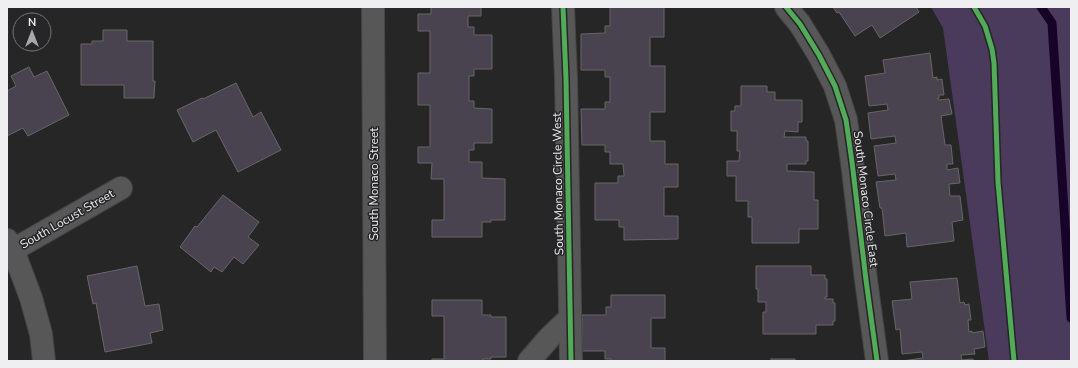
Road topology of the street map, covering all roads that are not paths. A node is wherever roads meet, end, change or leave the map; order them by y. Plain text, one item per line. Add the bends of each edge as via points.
1 (373, 7) edge
2 (563, 7) edge
3 (786, 7) edge
4 (121, 188) dead end
5 (10, 245) edge
6 (570, 318) junction
7 (44, 361) edge
8 (375, 361) edge
9 (529, 361) edge
10 (571, 361) edge
11 (877, 361) edge

1 - 8 street, South Monaco Street
2 - 6 street, South Monaco Circle West via 567,87
3 - 11 street, South Monaco Circle East via 819,55 835,86 846,120
4 - 5 street, South Locust Street
5 - 7 street, South Locust Street via 31,298 41,334
6 - 9 street
6 - 10 street, South Monaco Circle West

